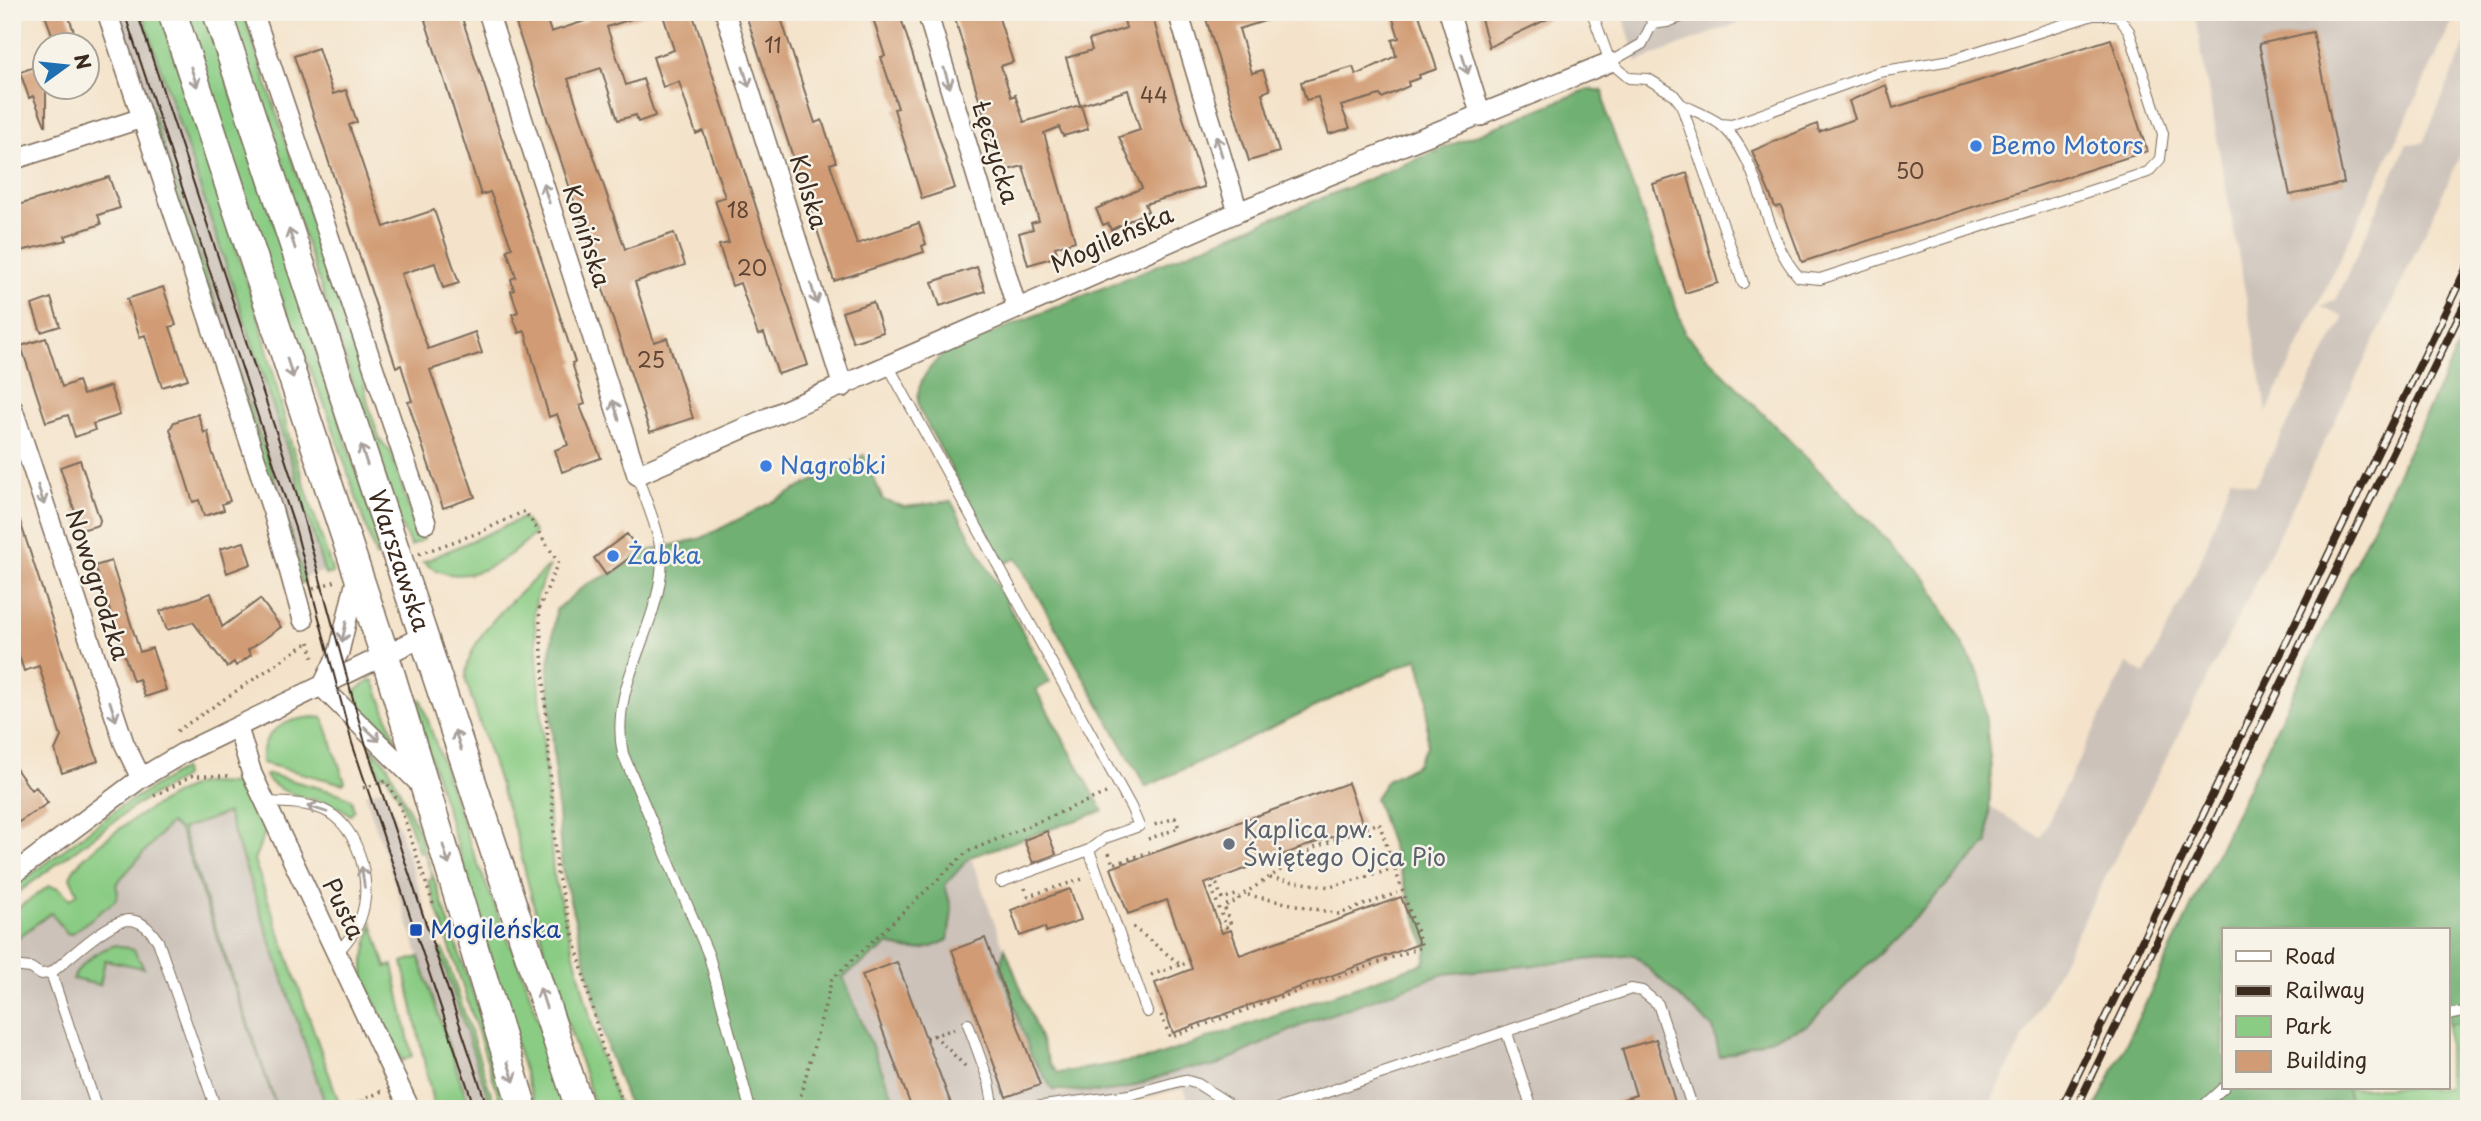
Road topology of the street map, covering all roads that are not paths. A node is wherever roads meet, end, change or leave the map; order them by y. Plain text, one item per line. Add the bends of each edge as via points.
1 (107, 12) edge
2 (172, 12) edge
3 (216, 12) edge
4 (253, 12) edge
5 (488, 12) edge
6 (725, 12) edge
7 (927, 12) edge
8 (1178, 12) edge
9 (1449, 12) edge
10 (1592, 12) edge
11 (1649, 12) edge
12 (1694, 12) edge
13 (1652, 24) junction
14 (1610, 62) junction
15 (1681, 104) junction
16 (1481, 116) junction
17 (142, 118) junction
18 (1720, 124) junction
19 (12, 160) edge
20 (1238, 212) junction
21 (1743, 283) dead end
22 (1017, 309) junction
23 (889, 367) junction
24 (843, 387) junction
25 (12, 407) edge
26 (638, 475) junction
27 (426, 523) dead end
28 (358, 573) junction
29 (303, 620) dead end
30 (424, 636) junction
31 (386, 656) junction
32 (321, 687) junction
33 (238, 728) junction
34 (141, 778) junction
35 (426, 789) junction
36 (265, 802) junction
37 (1089, 850) junction
38 (1001, 882) dead end
39 (18, 884) edge
40 (337, 953) junction
41 (12, 966) edge
42 (51, 973) junction
43 (2469, 1011) edge
44 (1147, 1012) dead end
45 (2450, 1015) edge
46 (968, 1024) dead end
47 (1507, 1033) junction
48 (2222, 1089) edge
49 (97, 1109) edge
50 (216, 1109) edge
51 (410, 1109) edge
52 (523, 1109) edge
53 (580, 1109) edge
54 (750, 1109) edge
55 (994, 1109) edge
56 (1019, 1109) edge
57 (1229, 1109) edge
58 (1278, 1109) edge
59 (1532, 1109) edge
60 (1693, 1109) edge
61 (2200, 1109) edge

1 - 17 street
2 -> 28 main road, Warszawska
30 -> 3 main road, Warszawska
4 - 27 street, Warszawska
26 -> 5 street, Konińska
6 -> 24 street, Kolska
7 -> 22 street, Łęczycka
20 -> 8 street
9 -> 16 street
10 - 14 lane
11 - 13 lane
12 - 13 lane
13 - 14 lane via 1642,44
14 - 15 lane via 1629,78 1648,79
14 - 16 street, Mogileńska
15 - 18 lane
15 - 21 lane
16 - 20 street, Mogileńska
17 - 19 street
17 - 29 street via 273,512
18 - 18 lane via 1742,151 1783,260 1799,277 1821,279 2148,172 2160,159 2163,134 2129,31 2116,15 2093,16 1951,60 1880,72 1732,125
20 - 22 street, Mogileńska
22 - 23 street, Mogileńska
23 - 24 street, Mogileńska
23 - 37 lane via 1139,826 1105,838
24 - 26 street, Mogileńska
25 -> 34 street, Nowogrodzka via 124,743
26 - 54 lane via 659,540 661,575 624,694 618,732 623,754 709,956
28 - 31 main road, Warszawska
28 -> 32 street via 339,652
30 - 31 street
53 -> 30 main road, Warszawska
31 - 32 street
31 - 35 main road, Warszawska
32 - 33 street
32 -> 35 street, Warszawska
33 - 34 street via 183,752
33 - 36 street, Pusta
34 - 39 street
35 -> 52 main road, Warszawska
36 - 40 street, Pusta
40 -> 36 lane via 354,931 365,898 354,844 346,828 325,811
37 - 38 lane
37 - 44 lane
40 - 51 street, Pusta
41 - 42 lane
42 - 49 lane
42 - 50 lane via 114,925 127,920 149,928 158,941
43 - 45 lane
46 - 55 lane
47 - 58 lane
47 - 59 lane
47 - 60 lane via 1631,989 1642,991 1658,1004
48 - 61 lane
56 - 57 lane via 1129,1095 1184,1080 1226,1102

